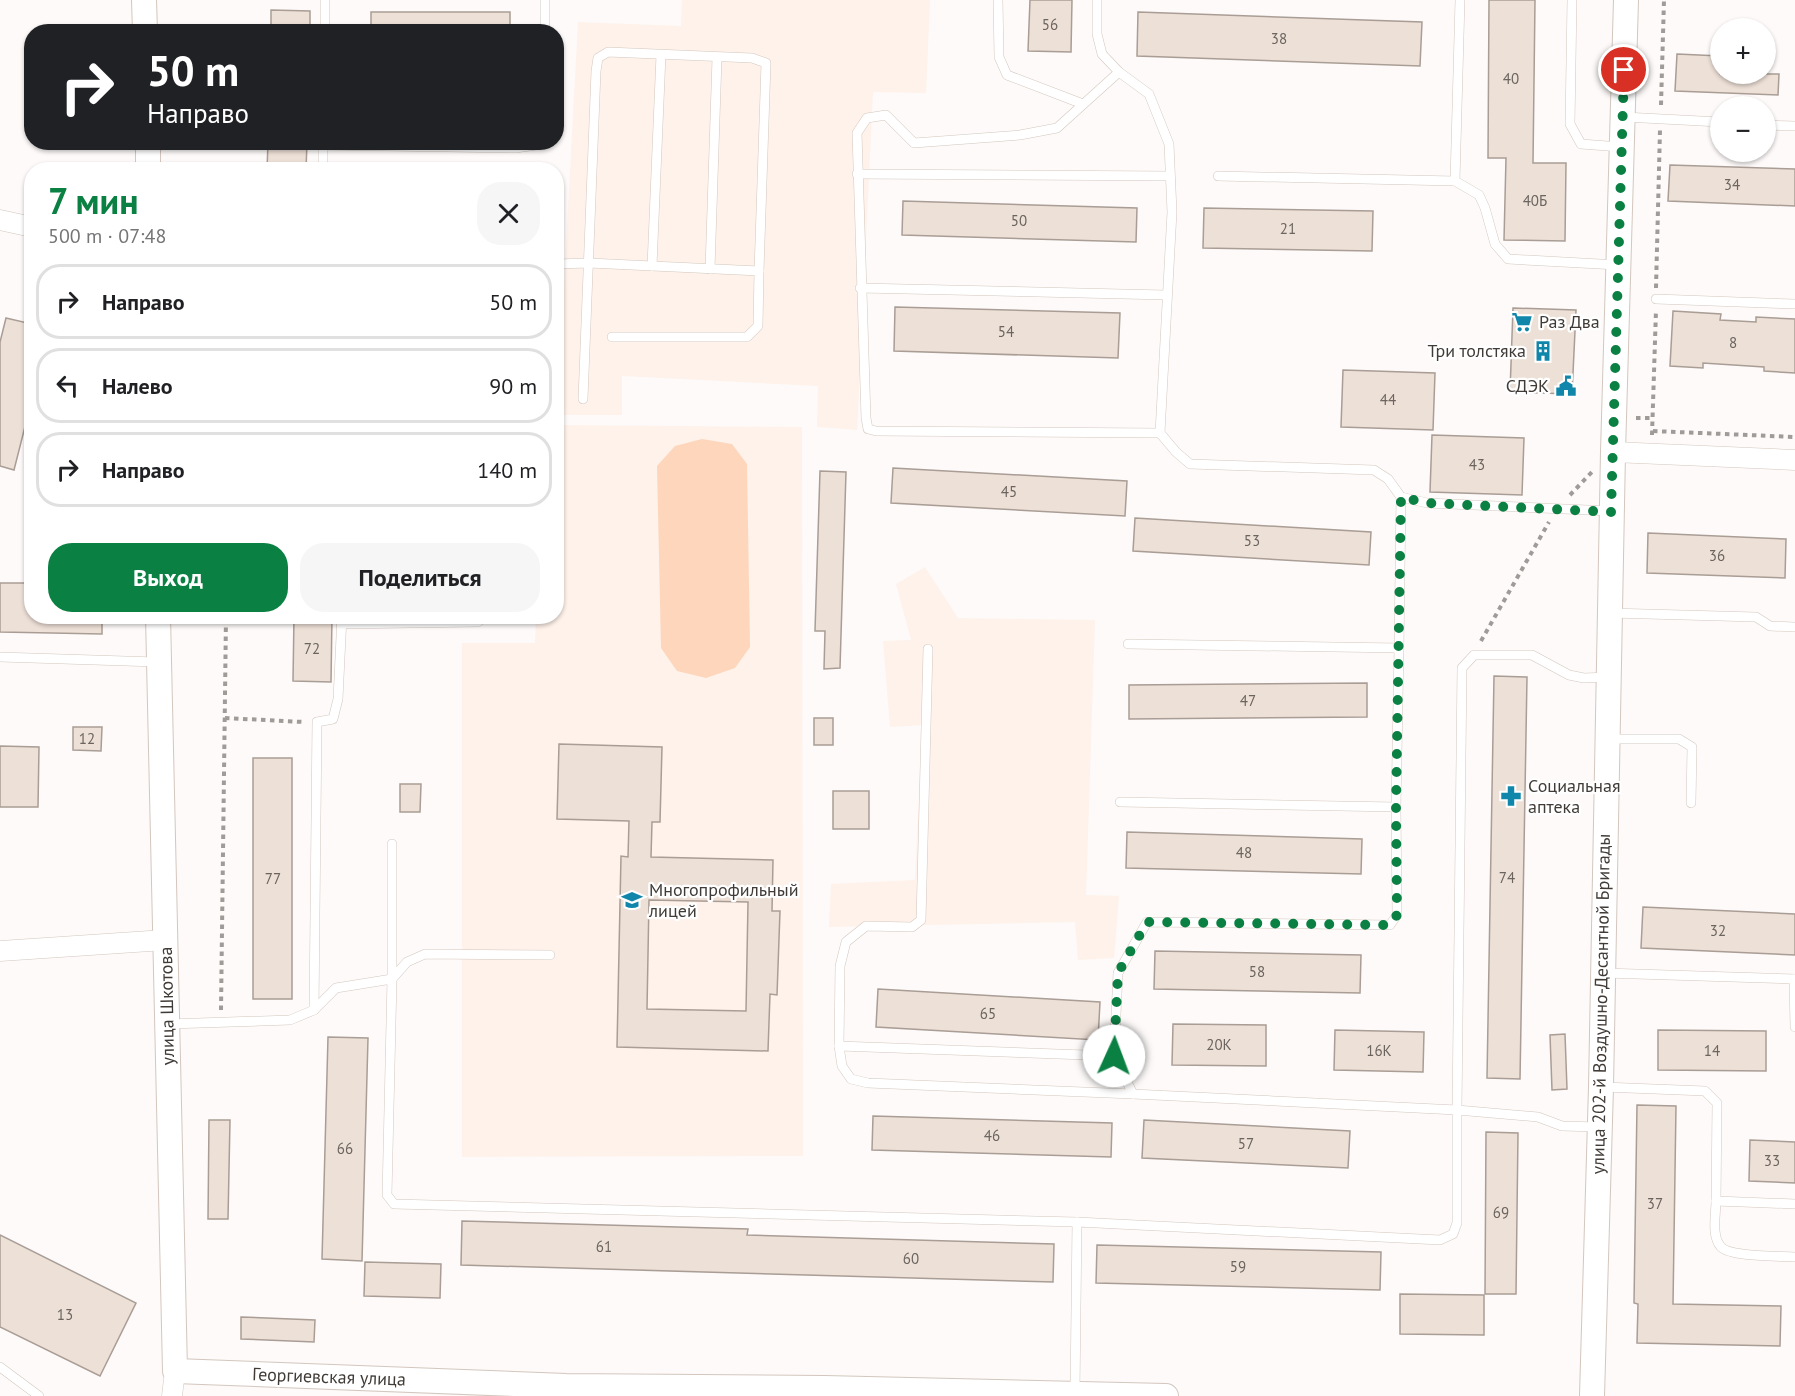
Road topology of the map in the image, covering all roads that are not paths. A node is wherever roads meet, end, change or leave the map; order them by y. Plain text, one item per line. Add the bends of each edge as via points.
1 (144, 0) edge
2 (325, 0) edge
3 (545, 0) edge
4 (998, 0) edge
5 (1097, 0) edge
6 (1460, 0) edge
7 (1572, 0) edge
8 (1626, 0) edge
9 (145, 24) edge
10 (325, 24) edge
11 (545, 24) edge
12 (661, 55) junction
13 (717, 58) junction
14 (1119, 72) junction
15 (1083, 104) junction
16 (1623, 117) junction
17 (1710, 121) edge
18 (1776, 125) edge
19 (1795, 126) edge
20 (1622, 147) junction
21 (857, 174) junction
22 (1170, 176) junction
23 (1218, 176) dead end
24 (1455, 181) junction
25 (0, 220) edge
26 (24, 225) edge
27 (589, 263) junction
28 (564, 264) edge
29 (1619, 265) junction
30 (652, 266) junction
31 (710, 268) junction
32 (759, 271) junction
33 (860, 288) junction
34 (1166, 295) junction
35 (1656, 299) road end
36 (1795, 304) edge
37 (612, 338) dead end
38 (584, 399) dead end
39 (1160, 433) junction
40 (1613, 452) junction
41 (1795, 460) edge
42 (1401, 497) junction
43 (1611, 512) junction
44 (1610, 613) junction
45 (158, 624) edge
46 (342, 624) edge
47 (1794, 627) edge
48 (1128, 644) dead end
49 (1399, 648) junction
50 (928, 649) dead end
51 (0, 657) edge
52 (159, 662) junction
53 (1609, 677) junction
54 (1607, 739) junction
55 (1120, 802) dead end
56 (1691, 803) dead end
57 (1396, 807) junction
58 (392, 844) dead end
59 (165, 940) junction
60 (0, 951) edge
61 (550, 954) dead end
62 (1602, 973) junction
63 (392, 979) junction
64 (1795, 980) edge
65 (314, 1010) junction
66 (167, 1024) junction
67 (1795, 1027) edge
68 (839, 1046) junction
69 (1114, 1056) junction
70 (1601, 1087) junction
71 (1133, 1094) junction
72 (1456, 1110) junction
73 (1599, 1127) junction
74 (1716, 1201) junction
75 (1795, 1204) edge
76 (1077, 1222) junction
77 (1795, 1257) edge
78 (0, 1367) edge
79 (175, 1371) junction
80 (824, 1392) edge
81 (1075, 1393) junction
82 (39, 1396) edge
83 (172, 1396) edge
84 (1166, 1396) edge
85 (1592, 1396) edge

1 - 9 street
2 - 10 lane
3 - 11 lane
4 - 15 lane via 999,57 1007,75
5 - 14 lane via 1102,54
6 - 24 lane
7 - 20 lane via 1570,124 1581,144
8 - 16 street, улица 202-й Воздушно-Десантной Бригады
12 - 13 lane
12 - 27 lane via 608,52 598,58
12 - 30 lane
13 - 31 lane
13 - 32 lane via 752,58 766,63
14 - 15 lane
14 - 22 lane via 1149,94 1169,144
15 - 21 lane via 1057,128 1020,135 914,143 886,115 867,118 856,133
16 - 17 lane
16 - 20 street, улица 202-й Воздушно-Десантной Бригады
18 - 19 lane
20 - 29 street, улица 202-й Воздушно-Десантной Бригады
21 - 22 lane
21 - 33 lane
22 - 34 lane via 1172,212
23 - 24 lane
24 - 29 lane via 1479,195 1495,244 1508,258
25 - 26 street
27 - 28 lane
27 - 30 lane
27 - 38 lane
29 - 40 street, улица 202-й Воздушно-Десантной Бригады
30 - 31 lane
31 - 32 lane
32 - 37 lane via 758,326 747,337
33 - 34 lane
33 - 39 lane via 868,429
34 - 39 lane
35 - 36 lane
39 - 42 lane via 1190,464 1374,470 1388,479
40 - 41 street
40 - 43 street, улица 202-й Воздушно-Десантной Бригады
42 - 43 lane via 1427,503
42 - 49 lane
43 - 44 street, улица 202-й Воздушно-Десантной Бригады
44 - 47 lane via 1756,617 1770,626
44 - 53 street, улица 202-й Воздушно-Десантной Бригады
45 - 52 street, улица Шкотова
46 - 65 lane via 336,709 333,719 317,722
48 - 49 lane
49 - 57 lane
50 - 68 lane via 921,920 912,927 866,926 846,942 840,966
51 - 52 lane
52 - 59 street, улица Шкотова
53 - 54 street, улица 202-й Воздушно-Десантной Бригады
53 - 72 lane via 1569,675 1532,655 1474,655 1462,668
54 - 56 lane via 1685,741 1692,747
54 - 62 street, улица 202-й Воздушно-Десантной Бригады
55 - 57 lane
57 - 69 lane via 1397,915 1390,925 1147,922 1118,973
58 - 63 lane
59 - 60 street
59 - 66 street, улица Шкотова
61 - 63 lane via 425,954 407,962
62 - 64 lane
62 - 70 street, улица 202-й Воздушно-Десантной Бригады
63 - 65 lane via 336,988
63 - 76 lane via 387,1195 394,1204
64 - 67 lane
65 - 66 lane via 290,1020
66 - 79 street, улица Шкотова
68 - 69 lane
68 - 71 lane via 842,1066 851,1079 868,1083
69 - 71 lane
70 - 73 street, улица 202-й Воздушно-Десантной Бригады
70 - 74 lane via 1705,1091 1717,1103
71 - 72 lane
72 - 73 lane via 1538,1117 1562,1126
72 - 76 lane via 1457,1223 1453,1234 1440,1240
73 - 85 street, улица 202-й Воздушно-Десантной Бригады
74 - 75 lane
74 - 77 lane via 1715,1233 1720,1247 1730,1253
76 - 81 lane
78 - 82 lane
79 - 80 street, Георгиевская улица
79 - 83 street, улица Шкотова
80 - 81 street, Георгиевская улица
81 - 84 street, Георгиевская улица

